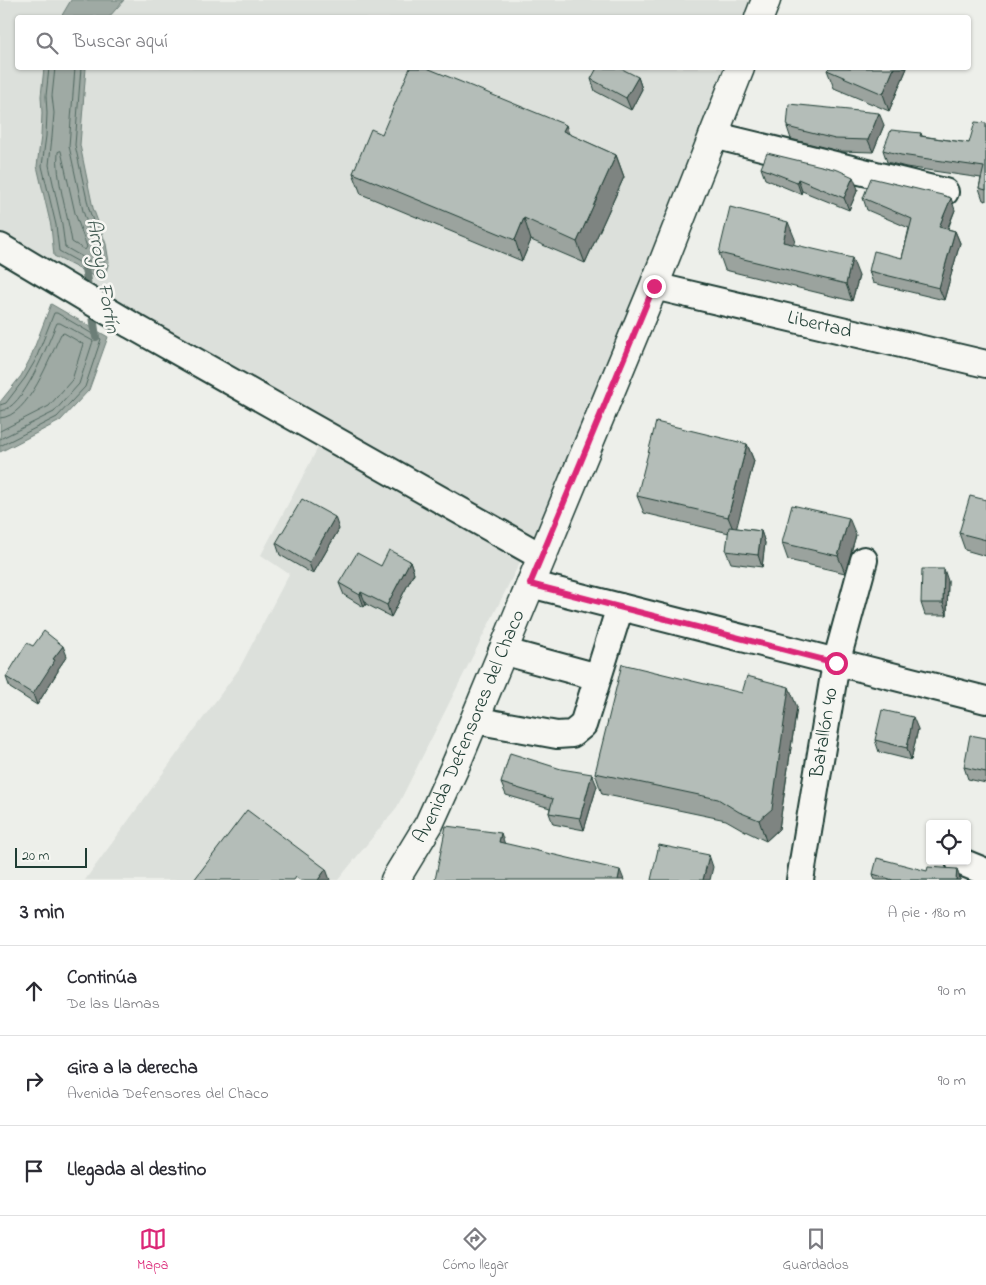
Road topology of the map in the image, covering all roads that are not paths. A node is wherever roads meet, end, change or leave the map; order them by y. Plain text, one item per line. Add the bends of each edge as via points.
1 (766, 0) edge
2 (760, 15) edge
3 (739, 70) edge
4 (713, 135) junction
5 (945, 192) dead end
6 (0, 247) edge
7 (654, 286) junction
8 (984, 358) edge
9 (542, 557) junction
10 (864, 560) dead end
11 (530, 584) junction
12 (620, 607) junction
13 (502, 651) junction
14 (836, 663) junction
15 (598, 677) junction
16 (986, 700) edge
17 (474, 720) junction
18 (969, 865) edge
19 (986, 872) edge
20 (395, 880) edge
21 (800, 880) edge

1 - 2 main road
3 - 4 main road, Avenida Defensores del Chaco
4 - 5 street
4 - 7 main road, Avenida Defensores del Chaco
6 - 9 street via 131,325
7 - 8 street, Libertad
7 - 9 main road, Avenida Defensores del Chaco
9 - 11 main road, Avenida Defensores del Chaco
10 - 14 street, Batallón 40
11 - 12 street
11 - 13 main road, Avenida Defensores del Chaco
12 - 14 street
12 - 15 street
13 - 15 street
13 - 17 main road, Avenida Defensores del Chaco
14 - 16 street
14 - 21 street, Batallón 40
15 - 17 street via 583,726 572,734 557,735
17 - 20 main road, Avenida Defensores del Chaco via 429,824
18 - 19 street

